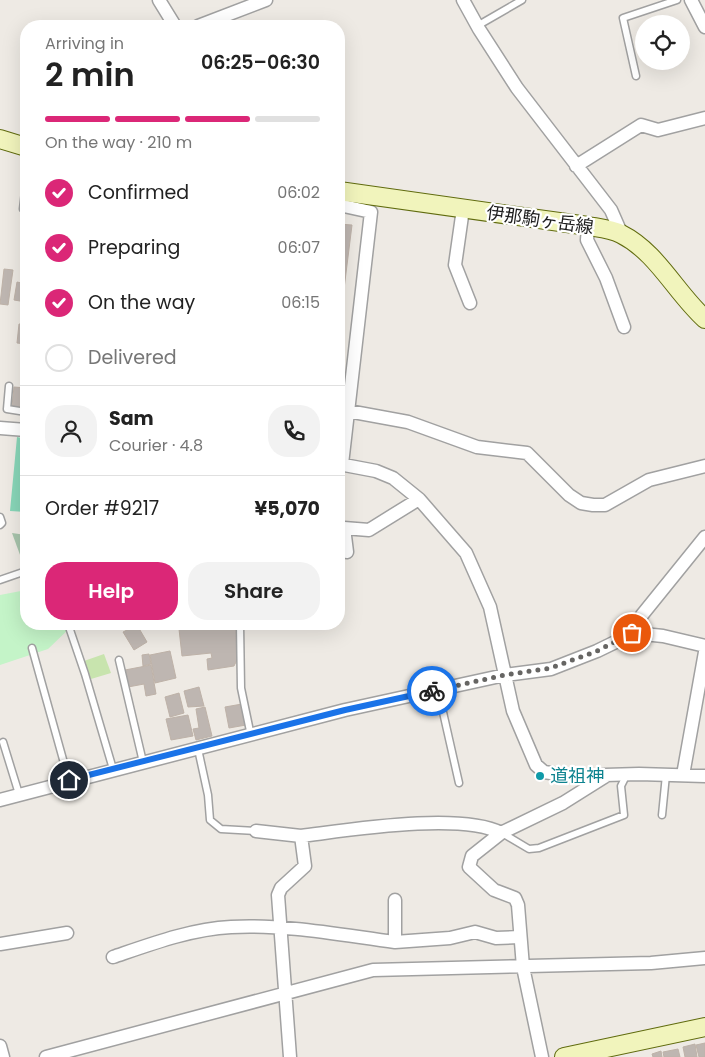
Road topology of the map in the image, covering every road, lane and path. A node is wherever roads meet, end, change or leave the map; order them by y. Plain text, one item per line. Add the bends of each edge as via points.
1 (160, 0) edge
2 (266, 0) edge
3 (463, 0) edge
4 (522, 0) edge
5 (678, 0) edge
6 (691, 0) edge
7 (172, 20) edge
8 (212, 20) edge
9 (477, 26) junction
10 (705, 26) edge
11 (636, 76) dead end
12 (705, 118) edge
13 (0, 139) edge
14 (20, 145) edge
15 (576, 166) junction
16 (345, 192) edge
17 (345, 206) edge
18 (463, 209) junction
19 (588, 226) junction
20 (622, 234) junction
21 (470, 303) dead end
22 (705, 319) edge
23 (624, 327) dead end
24 (9, 386) dead end
25 (20, 411) edge
26 (348, 412) junction
27 (0, 428) edge
28 (20, 430) edge
29 (345, 434) edge
30 (345, 465) edge
31 (705, 466) edge
32 (419, 499) junction
33 (0, 516) edge
34 (0, 525) edge
35 (345, 528) edge
36 (345, 536) edge
37 (705, 537) edge
38 (347, 552) dead end
39 (20, 573) edge
40 (0, 580) edge
41 (70, 630) edge
42 (240, 630) edge
43 (634, 633) junction
44 (705, 646) edge
45 (32, 648) dead end
46 (705, 652) edge
47 (119, 660) dead end
48 (505, 675) junction
49 (438, 690) junction
50 (251, 736) junction
51 (3, 742) dead end
52 (198, 749) junction
53 (143, 762) junction
54 (113, 769) junction
55 (666, 775) junction
56 (683, 775) junction
57 (606, 776) junction
58 (626, 776) junction
59 (705, 776) edge
60 (69, 780) junction
61 (459, 783) dead end
62 (19, 794) junction
63 (0, 800) edge
64 (662, 815) dead end
65 (256, 831) joint
66 (502, 832) junction
67 (302, 836) junction
68 (395, 900) dead end
69 (281, 928) junction
70 (67, 933) dead end
71 (519, 937) junction
72 (395, 942) junction
73 (0, 944) edge
74 (113, 957) dead end
75 (705, 958) edge
76 (523, 967) junction
77 (286, 992) junction
78 (705, 1027) edge
79 (0, 1046) edge
80 (3, 1057) edge
81 (46, 1057) edge
82 (290, 1057) edge
83 (542, 1057) edge
84 (564, 1057) edge

1 - 7 street
2 - 8 street
3 - 9 street
4 - 9 lane
5 - 11 lane via 623,18
6 - 10 street
9 - 15 street via 517,88
12 - 15 street via 658,130 641,124
13 - 14 main road
15 - 20 street via 611,210
16 - 18 main road, 伊那駒ヶ岳線
17 - 26 street via 371,212
18 - 19 main road, 伊那駒ヶ岳線
18 - 21 street via 454,266
19 - 20 main road, 伊那駒ヶ岳線
19 - 23 street via 587,240 606,278
20 - 22 main road, 伊那駒ヶ岳線 via 648,254
24 - 25 lane via 7,409
26 - 29 street
26 - 31 street via 408,422 477,447 527,453 569,495 581,503 593,505 605,505 649,480
27 - 28 street
30 - 32 street via 393,478
32 - 35 street via 369,530
32 - 48 street via 452,535 473,566 490,606
33 - 34 lane
36 - 38 street
37 - 43 street via 642,615
39 - 40 lane
41 - 54 lane
42 - 50 lane via 241,688
43 - 44 street
43 - 48 street via 551,668
45 - 60 lane
46 - 56 street
47 - 53 lane
48 - 49 street
48 - 57 street via 512,711 536,765 544,772
49 - 50 street via 345,710
49 - 61 lane
50 - 52 street
51 - 62 lane
52 - 53 street
52 - 65 lane via 210,820 221,829
53 - 54 street
54 - 60 street
55 - 56 street
55 - 58 street
55 - 64 lane
56 - 59 street
57 - 58 street
57 - 66 street via 563,803
58 - 66 lane via 621,786 624,816 539,848 529,849
60 - 62 street
62 - 63 street
65 - 67 street
66 - 67 street via 489,826 447,823
66 - 71 street via 472,856 469,868 494,890 515,898
67 - 69 street via 305,866 280,888 278,895
68 - 72 street
69 - 72 street
69 - 74 street via 230,927 176,936
69 - 77 street
70 - 73 street
71 - 72 street via 496,938 475,932 450,938
71 - 76 street
75 - 76 street
76 - 77 street via 373,970
76 - 83 street
77 - 81 street
77 - 82 street
78 - 84 main road
79 - 80 street

